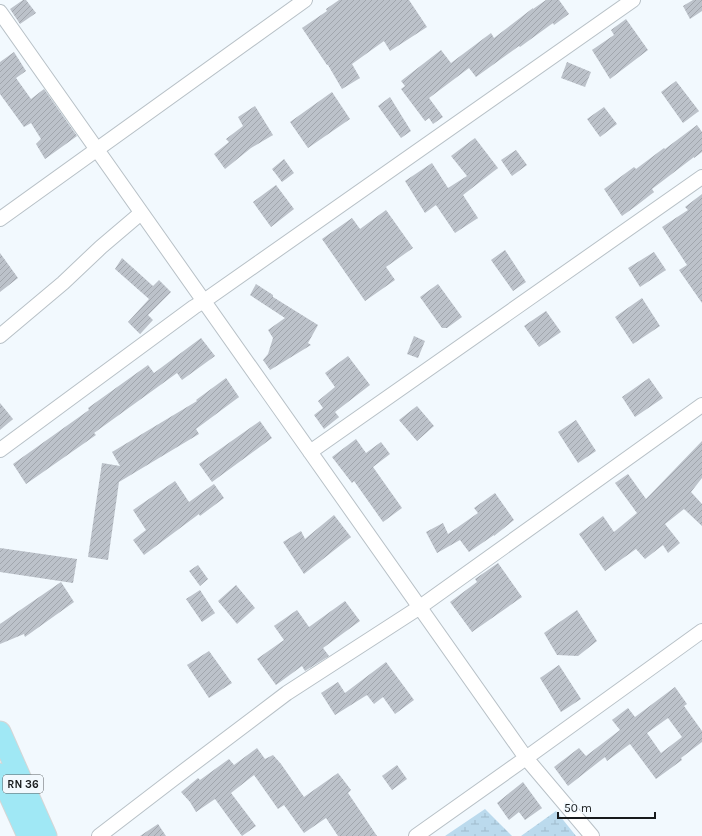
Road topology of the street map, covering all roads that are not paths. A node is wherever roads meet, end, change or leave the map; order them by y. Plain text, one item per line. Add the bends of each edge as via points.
1 (305, 0) edge
2 (633, 0) edge
3 (0, 12) edge
4 (97, 150) junction
5 (702, 177) edge
6 (141, 213) junction
7 (0, 219) edge
8 (204, 301) junction
9 (0, 336) edge
10 (702, 405) edge
11 (0, 450) edge
12 (310, 452) junction
13 (420, 607) junction
14 (702, 631) edge
15 (0, 732) edge
16 (526, 758) junction
17 (0, 774) edge
18 (28, 836) edge
19 (46, 836) edge
20 (99, 836) edge
21 (416, 836) edge
22 (592, 836) edge

1 - 4 street
2 - 8 street
3 - 4 street
4 - 6 street
4 - 7 street
5 - 12 street
6 - 8 street
6 - 9 street
8 - 11 street
8 - 12 street
10 - 13 street
12 - 13 street
13 - 16 street
13 - 20 street via 287,693
14 - 16 street
15 - 19 main road, RN 36
16 - 21 street
16 - 22 street
17 - 18 main road, RN 36

